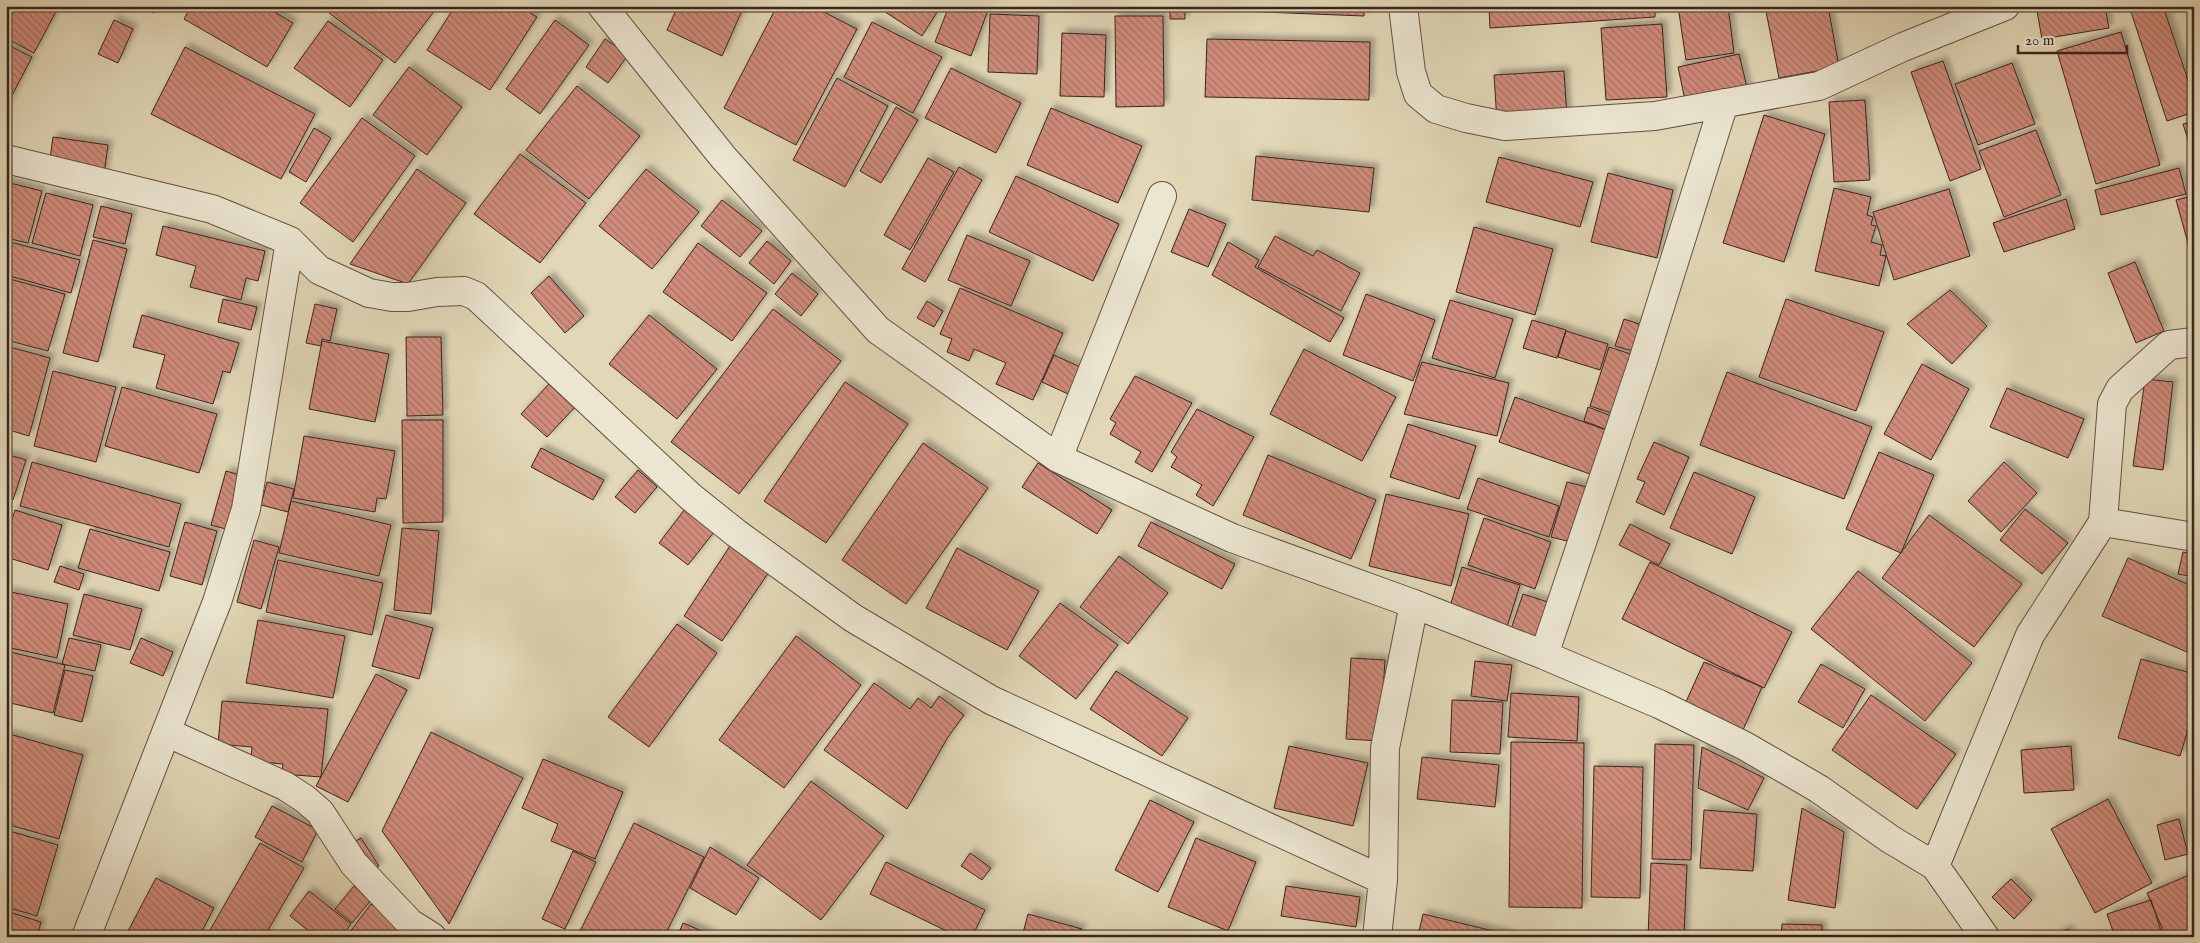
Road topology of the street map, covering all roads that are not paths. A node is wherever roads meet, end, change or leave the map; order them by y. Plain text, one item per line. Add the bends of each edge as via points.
1 (602, 6) edge
2 (1403, 6) edge
3 (2004, 6) edge
4 (1724, 104) junction
5 (6, 159) edge
6 (1162, 196) dead end
7 (290, 240) junction
8 (2194, 342) edge
9 (1058, 458) junction
10 (2103, 522) junction
11 (2194, 537) edge
12 (1414, 604) junction
13 (1544, 655) junction
14 (166, 732) junction
15 (1935, 866) junction
16 (1383, 880) junction
17 (86, 937) edge
18 (432, 937) edge
19 (1377, 937) edge
20 (1985, 937) edge

1 - 9 street via 723,157 878,330
2 - 4 street via 1411,72 1418,94 1436,109 1505,126 1655,116
3 - 4 street via 1819,86
4 - 13 street via 1642,364
5 - 7 street via 212,209
6 - 9 street
7 - 14 street via 246,509 217,602
7 - 16 street via 319,270 369,292 408,297 464,291 476,296 691,497 852,618 991,700
8 - 10 street via 2169,345 2120,389 2112,404
9 - 12 street via 1232,538
10 - 11 street
10 - 15 street via 2030,635
12 - 13 street
12 - 16 street via 1385,748
13 - 15 street via 1659,704 1745,746 1819,789 1890,840
14 - 17 street
14 - 18 street via 285,786 304,799 320,812 354,864 410,923
15 - 20 street
16 - 19 street

